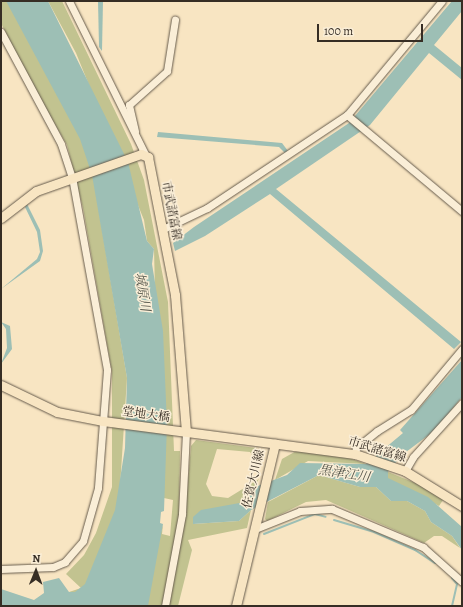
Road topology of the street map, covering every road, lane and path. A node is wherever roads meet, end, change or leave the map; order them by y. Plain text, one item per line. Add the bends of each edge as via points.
1 (69, 1) edge
2 (442, 1) edge
3 (175, 20) dead end
4 (1, 32) edge
5 (349, 116) junction
6 (136, 135) junction
7 (143, 154) junction
8 (72, 177) junction
9 (462, 211) edge
10 (1, 218) edge
11 (163, 228) junction
12 (462, 349) edge
13 (1, 385) edge
14 (462, 403) edge
15 (103, 422) junction
16 (186, 432) junction
17 (275, 444) junction
18 (359, 455) junction
19 (401, 470) junction
20 (462, 506) edge
21 (256, 526) junction
22 (1, 569) edge
23 (462, 582) edge
24 (165, 606) edge
25 (236, 606) edge

1 - 6 street
2 - 5 street
3 - 6 street via 167,71 129,105
4 - 8 street via 61,144
5 - 9 street
5 - 11 street via 207,208
6 - 7 street
7 - 8 main road
7 - 11 main road, 市武諸富線
8 - 10 main road via 36,191
8 - 15 street via 107,370
11 - 16 main road, 市武諸富線 via 180,338
12 - 18 street via 410,410 356,448
13 - 15 main road via 57,412
14 - 19 street
15 - 16 main road, 堂地大橋
15 - 22 street via 104,446 93,515 74,554 52,567
16 - 17 main road, 佐賀大川線
16 - 24 street via 182,514
17 - 18 main road, 市武諸富線
17 - 21 main road, 佐賀大川線
18 - 19 main road, 市武諸富線
19 - 20 main road, 市武諸富線
21 - 23 street via 300,511 332,509 423,547
21 - 25 main road, 佐賀大川線

